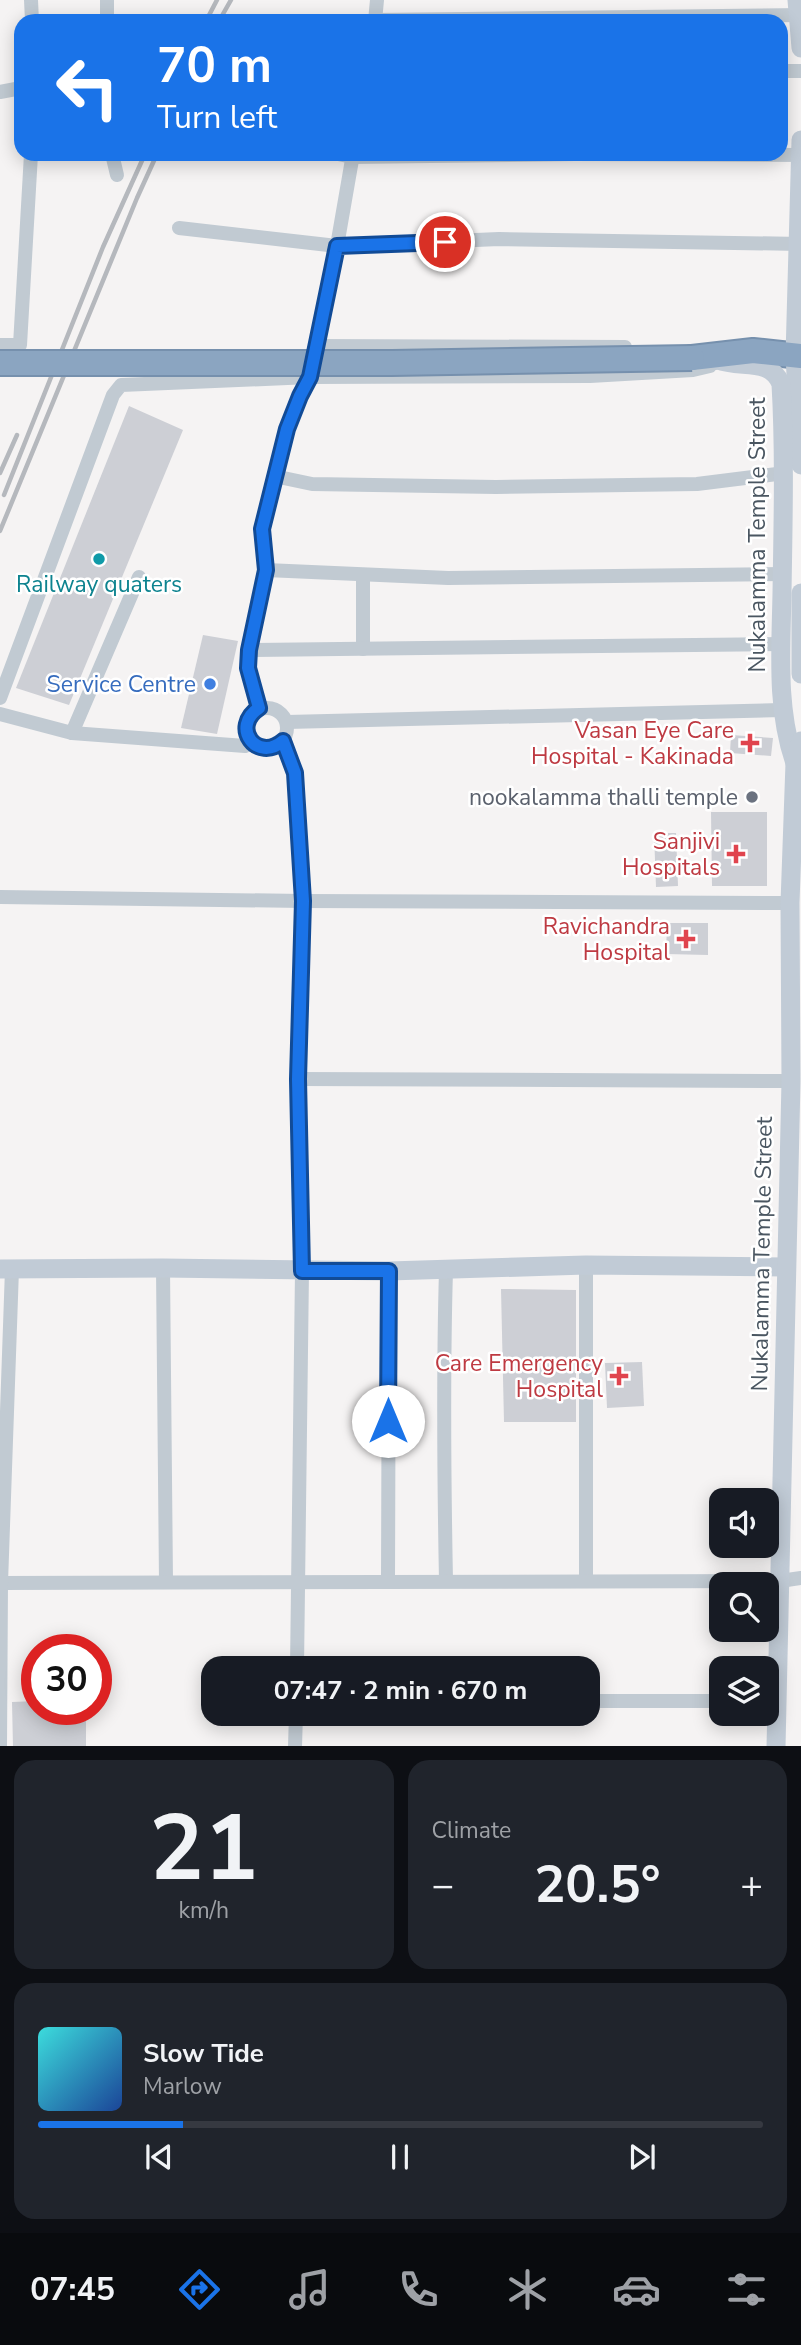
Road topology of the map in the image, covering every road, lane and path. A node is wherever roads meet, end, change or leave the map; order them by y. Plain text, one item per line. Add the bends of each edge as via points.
1 (799, 10) edge
2 (645, 14) edge
3 (801, 48) edge
4 (801, 140) edge
5 (801, 155) edge
6 (31, 161) edge
7 (114, 161) edge
8 (347, 161) edge
9 (117, 176) dead end
10 (179, 228) dead end
11 (800, 244) edge
12 (337, 246) junction
13 (0, 345) edge
14 (315, 346) junction
15 (798, 356) edge
16 (713, 358) junction
17 (0, 363) edge
18 (310, 377) junction
19 (793, 469) edge
20 (274, 476) junction
21 (266, 570) junction
22 (782, 574) junction
23 (363, 575) junction
24 (139, 577) dead end
25 (801, 593) edge
26 (781, 644) junction
27 (363, 649) junction
28 (249, 650) junction
29 (801, 662) edge
30 (0, 698) edge
31 (259, 708) junction
32 (792, 711) edge
33 (0, 714) edge
34 (286, 722) junction
35 (72, 733) junction
36 (283, 741) junction
37 (801, 741) edge
38 (252, 743) junction
39 (795, 763) junction
40 (0, 897) edge
41 (303, 901) junction
42 (790, 903) junction
43 (298, 1079) junction
44 (791, 1081) junction
45 (586, 1265) junction
46 (786, 1267) junction
47 (163, 1268) junction
48 (6, 1269) edge
49 (446, 1270) junction
50 (302, 1271) junction
51 (389, 1271) junction
52 (801, 1578) edge
53 (388, 1580) junction
54 (586, 1580) junction
55 (446, 1581) junction
56 (780, 1581) junction
57 (166, 1582) junction
58 (0, 1583) edge
59 (297, 1583) junction
60 (297, 1656) edge
61 (775, 1656) edge
62 (709, 1700) edge
63 (600, 1701) edge
64 (296, 1726) edge
65 (774, 1726) edge
66 (0, 1746) edge
67 (295, 1746) edge
68 (776, 1746) edge

1 - 2 street
1 - 3 street
4 - 5 street, Nukalamma Temple Street
5 - 11 street, Nukalamma Temple Street
6 - 13 street via 20,345
7 - 9 street
8 - 12 street
10 - 12 street
11 - 12 street via 499,239
11 - 15 street, Nukalamma Temple Street
12 - 14 street
14 - 16 street via 694,347
14 - 18 street
15 - 16 highway via 753,351
15 - 19 street, Nukalamma Temple Street
16 - 17 highway, bridge
16 - 18 street via 693,370 590,376
16 - 19 street, Nukalamma Temple Street via 777,374
18 - 20 street via 287,429
18 - 30 street via 121,385 113,395
19 - 20 street via 697,484 496,487 312,484
19 - 22 street, Nukalamma Temple Street
20 - 21 street via 262,529
21 - 23 street
21 - 28 street
22 - 23 street
22 - 26 street, Nukalamma Temple Street
23 - 27 street
24 - 35 street
25 - 29 street, Nukalamma Temple Street
26 - 27 street
26 - 32 street, Nukalamma Temple Street
27 - 28 street
28 - 31 street via 248,668
31 - 34 street via 279,711
31 - 38 street via 247,724
32 - 34 street
32 - 39 street, Nukalamma Temple Street via 786,737
33 - 35 street
34 - 36 street
35 - 38 street
36 - 38 street via 264,748
36 - 41 street via 295,773
37 - 39 street, Nukalamma Temple Street
39 - 42 street, Nukalamma Temple Street
40 - 41 street
41 - 42 street
41 - 43 street
42 - 44 street, Nukalamma Temple Street
43 - 44 street
43 - 50 street
44 - 46 street, Nukalamma Temple Street
45 - 46 street
45 - 49 street
45 - 54 street
46 - 56 street, Nukalamma Temple Street
47 - 48 street
47 - 50 street
47 - 57 street
48 - 58 street
49 - 51 street
49 - 55 street
50 - 51 street
50 - 59 street
51 - 53 street
52 - 56 street
53 - 55 street
53 - 59 street
54 - 55 street
54 - 56 street
56 - 61 street, Nukalamma Temple Street
57 - 58 street
57 - 59 street
58 - 66 street
59 - 60 street
62 - 63 street
64 - 67 street
65 - 68 street, Nukalamma Temple Street

